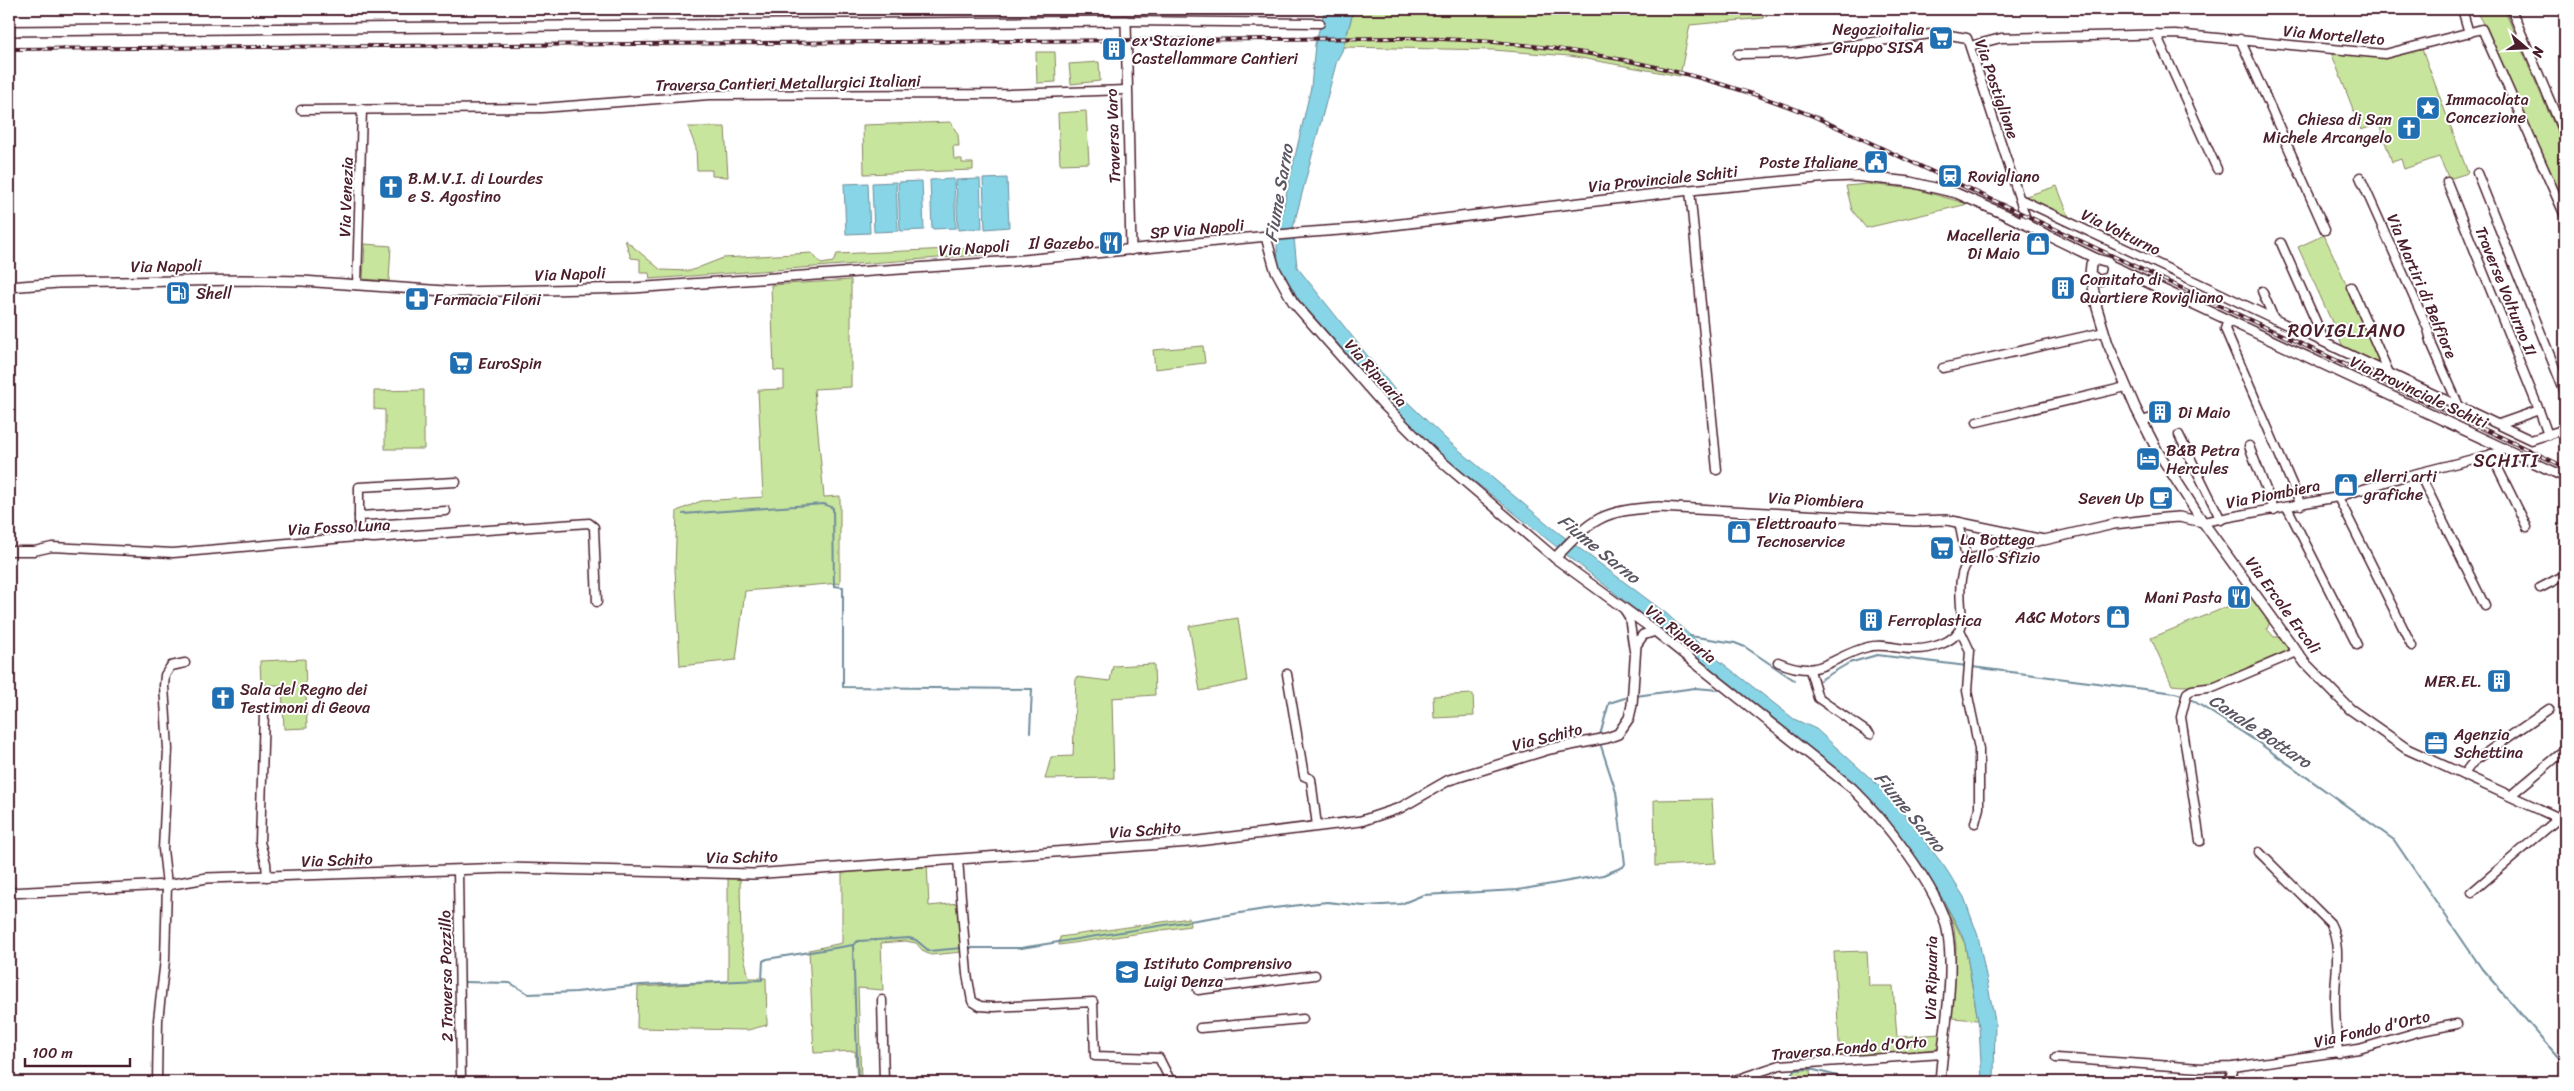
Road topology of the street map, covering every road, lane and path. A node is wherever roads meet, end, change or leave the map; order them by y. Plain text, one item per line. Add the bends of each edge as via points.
1 (2462, 9) edge
2 (2511, 9) edge
3 (1126, 21) junction
4 (1320, 22) dead end
5 (9, 31) edge
6 (2468, 32) junction
7 (2156, 34) junction
8 (2240, 39) junction
9 (1970, 46) junction
10 (1738, 54) dead end
11 (1126, 90) junction
12 (301, 110) dead end
13 (362, 110) junction
14 (2565, 136) edge
15 (2217, 169) dead end
16 (2477, 173) dead end
17 (2360, 178) dead end
18 (2447, 182) dead end
19 (1690, 190) junction
20 (2020, 199) junction
21 (2565, 216) edge
22 (2028, 225) junction
23 (2325, 230) dead end
24 (1266, 237) junction
25 (2281, 243) dead end
26 (1131, 250) junction
27 (2081, 251) junction
28 (2097, 259) junction
29 (2110, 265) junction
30 (2090, 266) junction
31 (2123, 271) junction
32 (2091, 276) junction
33 (2106, 278) junction
34 (358, 284) junction
35 (9, 287) edge
36 (2351, 287) dead end
37 (2262, 292) dead end
38 (2094, 294) junction
39 (2274, 319) junction
40 (2228, 320) junction
41 (2104, 332) junction
42 (2325, 342) junction
43 (1943, 368) dead end
44 (2389, 373) junction
45 (2126, 387) junction
46 (2565, 392) edge
47 (2459, 406) junction
48 (2539, 410) junction
49 (2154, 417) dead end
50 (2142, 421) junction
51 (1978, 422) dead end
52 (2498, 424) junction
53 (2565, 429) edge
54 (2179, 435) dead end
55 (2548, 435) junction
56 (2249, 446) dead end
57 (2504, 448) junction
58 (2491, 454) junction
59 (1717, 470) dead end
60 (2419, 473) junction
61 (2565, 478) edge
62 (456, 482) dead end
63 (2338, 497) junction
64 (2301, 505) junction
65 (2287, 507) junction
66 (2274, 510) junction
67 (446, 511) dead end
68 (359, 516) junction
69 (2222, 520) junction
70 (1959, 522) junction
71 (2203, 522) junction
72 (2527, 528) dead end
73 (358, 537) junction
74 (2044, 540) junction
75 (9, 551) edge
76 (1555, 558) junction
77 (1967, 562) junction
78 (2565, 575) edge
79 (2540, 588) dead end
80 (597, 602) dead end
81 (2485, 606) dead end
82 (1624, 609) junction
83 (1960, 630) junction
84 (1655, 632) junction
85 (2357, 645) dead end
86 (2412, 646) dead end
87 (2297, 652) junction
88 (1634, 653) junction
89 (1778, 662) dead end
90 (185, 663) dead end
91 (1810, 670) junction
92 (1288, 674) dead end
93 (2549, 709) dead end
94 (264, 713) dead end
95 (1870, 734) dead end
96 (2565, 750) edge
97 (2463, 775) junction
98 (2510, 796) junction
99 (2562, 820) edge
100 (1975, 823) dead end
101 (1317, 826) junction
102 (2200, 841) dead end
103 (2259, 852) dead end
104 (958, 859) junction
105 (458, 870) junction
106 (267, 877) junction
107 (167, 884) junction
108 (2472, 892) dead end
109 (9, 893) edge
110 (1315, 974) dead end
111 (1198, 990) dead end
112 (882, 1000) dead end
113 (1303, 1019) dead end
114 (2457, 1024) dead end
115 (1200, 1028) dead end
116 (2338, 1053) junction
117 (1943, 1054) junction
118 (2056, 1058) dead end
119 (2233, 1066) junction
120 (157, 1082) edge
121 (461, 1082) edge
122 (884, 1082) edge
123 (1171, 1082) edge
124 (1729, 1082) edge
125 (1940, 1082) edge
126 (2229, 1082) edge

1 - 6 street
2 - 14 street
3 - 4 street
3 - 5 street
3 - 11 street, Traversa Varo
6 - 8 street, Via Mortelleto via 2385,54
6 - 21 street, Via Mortelleto via 2482,29
7 - 8 street, Via Mortelleto
7 - 9 street, Via Mortelleto via 2001,38
7 - 15 street
8 - 23 street
9 - 10 street, Via Postiglione via 1964,36 1938,33 1802,52
9 - 20 street, Via Postiglione
11 - 13 street, Traversa Cantieri Metallurgici Italiani via 1009,94 709,95 542,108
11 - 26 street, Traversa Varo
12 - 13 street, Traversa Cantieri Metallurgici Italiani
13 - 34 street, Via Venezia
16 - 46 street
17 - 47 street, Via Martiri di Belfiore
18 - 48 street, Traverse Volturno II
19 - 22 street, Via Provinciale Schiti via 1829,177 1864,177 1910,182 1956,193
19 - 24 street, Via Provinciale Schiti
19 - 59 street
20 - 22 street, Via Postiglione
20 - 39 street, Via Volturno
22 - 27 street, Via Provinciale Schiti
24 - 26 street, SP Via Napoli
24 - 76 street, Via Ripuaria via 1275,269 1293,302 1377,397 1434,455
25 - 42 street
26 - 34 street, Via Napoli via 633,288 459,292
27 - 28 street, Via Provinciale Schiti
27 - 30 street
28 - 29 street, Via Provinciale Schiti
28 - 30 street
29 - 31 street, Via Provinciale Schiti
29 - 33 street
30 - 32 street
31 - 33 street
31 - 40 street, Via Provinciale Schiti
32 - 33 street via 2096,280
32 - 38 street, Via Ercole Ercoli
33 - 38 street
34 - 35 street, Via Napoli via 242,280 58,283
36 - 44 street
37 - 39 street
38 - 41 street, Via Ercole Ercoli
39 - 42 street, Via Volturno
40 - 57 street, Via Provinciale Schiti
40 - 64 street via 2225,329
41 - 43 street
41 - 45 street, Via Ercole Ercoli
42 - 44 street, Via Volturno
44 - 47 street, Via Volturno
45 - 50 street, Via Ercole Ercoli
45 - 51 street
47 - 52 street, Via Volturno
48 - 52 street
48 - 55 street, Traverse Volturno II
49 - 50 street
50 - 71 street, Via Ercole Ercoli
52 - 55 street, Via Volturno via 2531,440
53 - 55 street, Via Volturno
54 - 69 street
56 - 66 street
57 - 58 street, Via Piombiera
57 - 61 street, Via Provinciale Schiti
58 - 60 street, Via Piombiera
58 - 72 street
60 - 63 street, Via Piombiera
60 - 81 street
62 - 68 street via 359,487
63 - 64 street, Via Piombiera
63 - 86 street
64 - 65 street, Via Piombiera
65 - 66 street, Via Piombiera
65 - 85 street
66 - 69 street, Via Piombiera
67 - 68 street
68 - 73 street
69 - 71 street, Via Piombiera
70 - 74 street, Via Piombiera
70 - 76 street, Via Piombiera via 1659,508 1630,510 1600,517 1586,525
70 - 77 street
71 - 74 street, Via Piombiera via 2165,518 2114,524
71 - 87 street, Via Ercole Ercoli
73 - 75 street, Via Fosso Luna via 172,552 52,547
73 - 80 street, Via Fosso Luna via 588,523 594,527
74 - 77 street, Via Piombiera
76 - 82 street, Via Ripuaria
77 - 83 street via 1961,574
78 - 79 street
82 - 84 street, Via Ripuaria
82 - 88 street via 1630,617
83 - 91 street via 1950,640 1927,647 1870,646
83 - 100 street via 1970,651 1966,691 1980,756 1979,808
84 - 88 street via 1639,638
84 - 117 street, Via Ripuaria via 1852,788 1897,839 1938,903 1947,930 1949,964
87 - 97 street, Via Ercole Ercoli via 2350,709 2375,729 2407,749
87 - 102 street via 2215,687 2187,693 2181,717
88 - 101 street, Via Schito via 1632,705 1629,718 1618,734 1550,749 1449,780 1400,808 1361,821
89 - 91 street
90 - 107 street via 171,666 164,686 168,749 163,849
91 - 95 street via 1818,698
92 - 101 street via 1304,776 1311,779
93 - 97 street via 2473,762
94 - 106 street via 260,842
96 - 98 street
97 - 98 street, Via Ercole Ercoli
98 - 99 street, Via Ercole Ercoli
99 - 108 street
101 - 104 street, Via Schito via 1190,842
103 - 116 street via 2330,923 2335,932 2334,1001
104 - 105 street, Via Schito via 753,874 508,868
104 - 123 street via 964,949 972,1001 980,1006 993,1007 1093,1002 1095,1056 1159,1058
105 - 106 street, Via Schito
105 - 121 street, 2 Traversa Pozzillo
106 - 107 street, Via Schito via 207,878
107 - 109 street, Via Schito
107 - 120 street
110 - 111 street
112 - 122 street
113 - 115 street
114 - 116 street, Via Fondo d'Orto
116 - 119 street, Via Fondo d'Orto
117 - 124 street, Traversa Fondo d'Orto via 1780,1065
117 - 125 street, Via Ripuaria
118 - 119 street, Via Fondo d'Orto via 2201,1068
119 - 126 street

